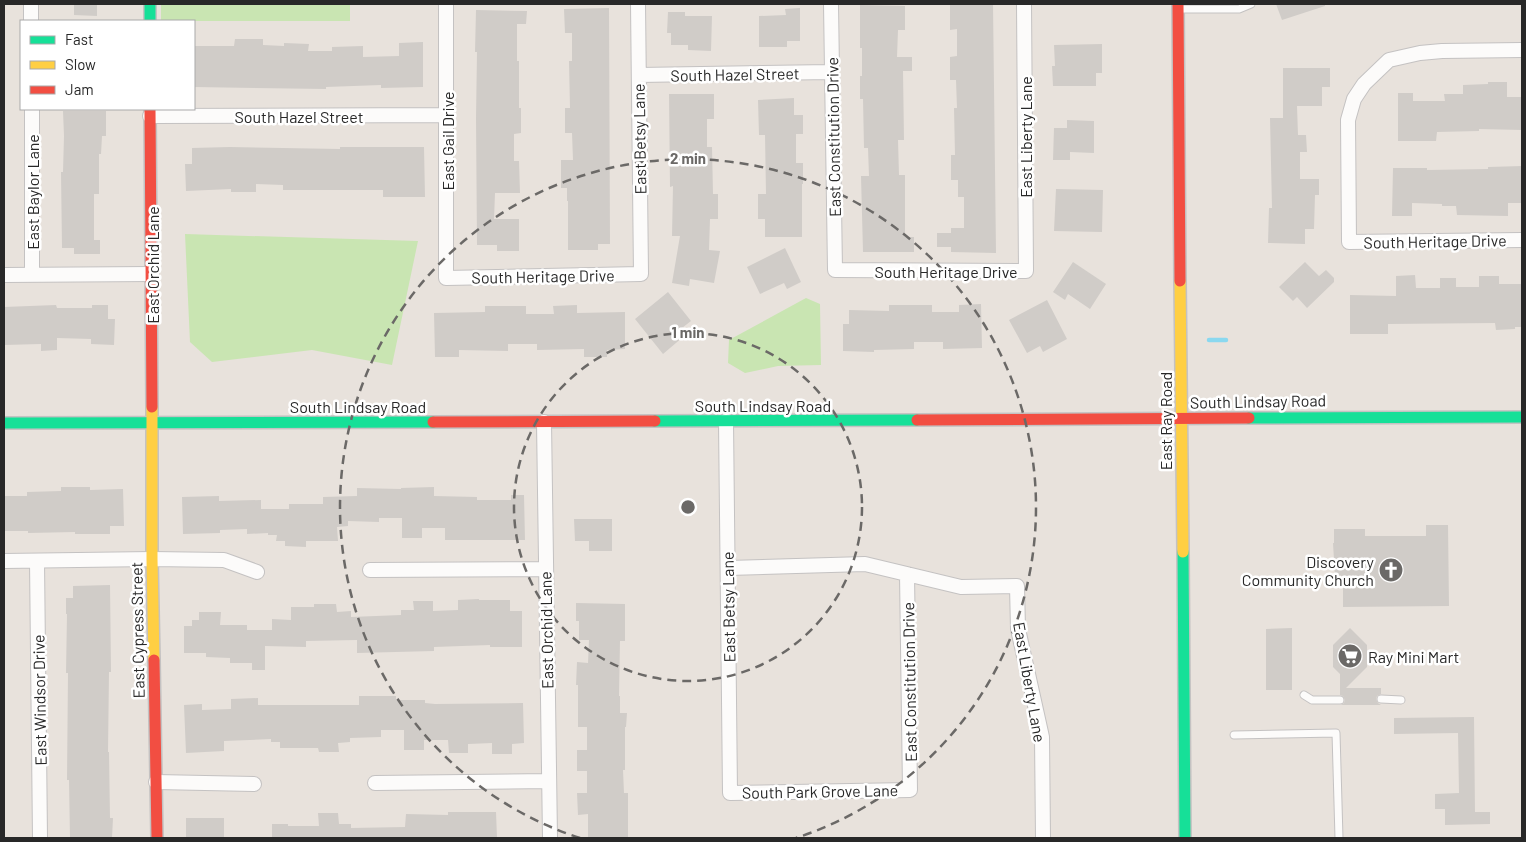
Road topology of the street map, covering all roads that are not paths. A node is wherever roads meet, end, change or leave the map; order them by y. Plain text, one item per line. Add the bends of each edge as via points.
1 (31, 4) edge
2 (150, 4) edge
3 (446, 4) edge
4 (638, 4) edge
5 (831, 4) edge
6 (1024, 4) edge
7 (1251, 4) edge
8 (1178, 6) edge
9 (31, 20) edge
10 (150, 20) edge
11 (1522, 50) edge
12 (831, 72) junction
13 (639, 75) junction
14 (32, 110) edge
15 (150, 113) edge
16 (447, 115) junction
17 (1522, 240) edge
18 (835, 270) joint
19 (1026, 271) joint
20 (152, 274) junction
21 (641, 274) joint
22 (4, 275) edge
23 (32, 275) junction
24 (446, 278) joint
25 (1522, 417) edge
26 (1181, 418) junction
27 (726, 421) junction
28 (152, 422) junction
29 (544, 422) junction
30 (4, 423) edge
31 (152, 560) junction
32 (4, 561) edge
33 (37, 561) junction
34 (728, 568) junction
35 (545, 569) junction
36 (370, 570) dead end
37 (257, 572) dead end
38 (907, 574) junction
39 (1304, 695) dead end
40 (1381, 699) dead end
41 (1340, 700) dead end
42 (1401, 700) dead end
43 (1234, 735) dead end
44 (549, 781) junction
45 (156, 782) junction
46 (375, 782) dead end
47 (254, 784) dead end
48 (910, 790) joint
49 (730, 793) joint
50 (40, 838) edge
51 (157, 838) edge
52 (550, 838) edge
53 (1043, 838) edge
54 (1185, 838) edge
55 (1339, 838) edge

1 - 9 street
2 - 10 main road
3 - 16 street, East Gail Drive
4 - 13 street, East Betsy Lane
5 - 12 street, East Constitution Drive
6 - 19 street, East Liberty Lane
7 - 8 lane via 1239,9
8 - 26 main road, East Ray Road
11 - 17 street, South Heritage Drive via 1420,53 1389,60 1364,84 1354,99 1348,120 1348,242
12 - 13 street, South Hazel Street
12 - 18 street, East Constitution Drive
13 - 21 street, East Betsy Lane
14 - 23 street, East Baylor Lane
15 - 16 street, South Hazel Street
15 - 20 main road, East Orchid Lane
16 - 24 street, East Gail Drive
18 - 19 street, South Heritage Drive
20 - 23 street
20 - 28 main road, East Orchid Lane
21 - 24 street, South Heritage Drive
22 - 23 street
25 - 26 main road, South Lindsay Road
26 - 27 main road, South Lindsay Road
26 - 54 main road, East Ray Road
27 - 29 main road, South Lindsay Road
27 - 34 street, East Betsy Lane
28 - 29 main road, South Lindsay Road
28 - 30 main road, South Lindsay Road
28 - 31 main road, East Cypress Street
29 - 35 street, East Orchid Lane
31 - 33 street
31 - 37 street via 224,560
31 - 45 main road, East Cypress Street
32 - 33 street
33 - 50 street, East Windsor Drive
34 - 38 street via 866,564
34 - 49 street, East Betsy Lane
35 - 36 street
35 - 44 street, East Orchid Lane
38 - 48 street, East Constitution Drive
38 - 53 street, East Liberty Lane via 961,587 1017,586 1018,629 1042,737
39 - 41 lane via 1312,700
40 - 42 lane
43 - 55 lane via 1336,733
44 - 46 street
44 - 52 street, East Orchid Lane
45 - 47 street
45 - 51 main road, East Cypress Street
48 - 49 street, South Park Grove Lane

